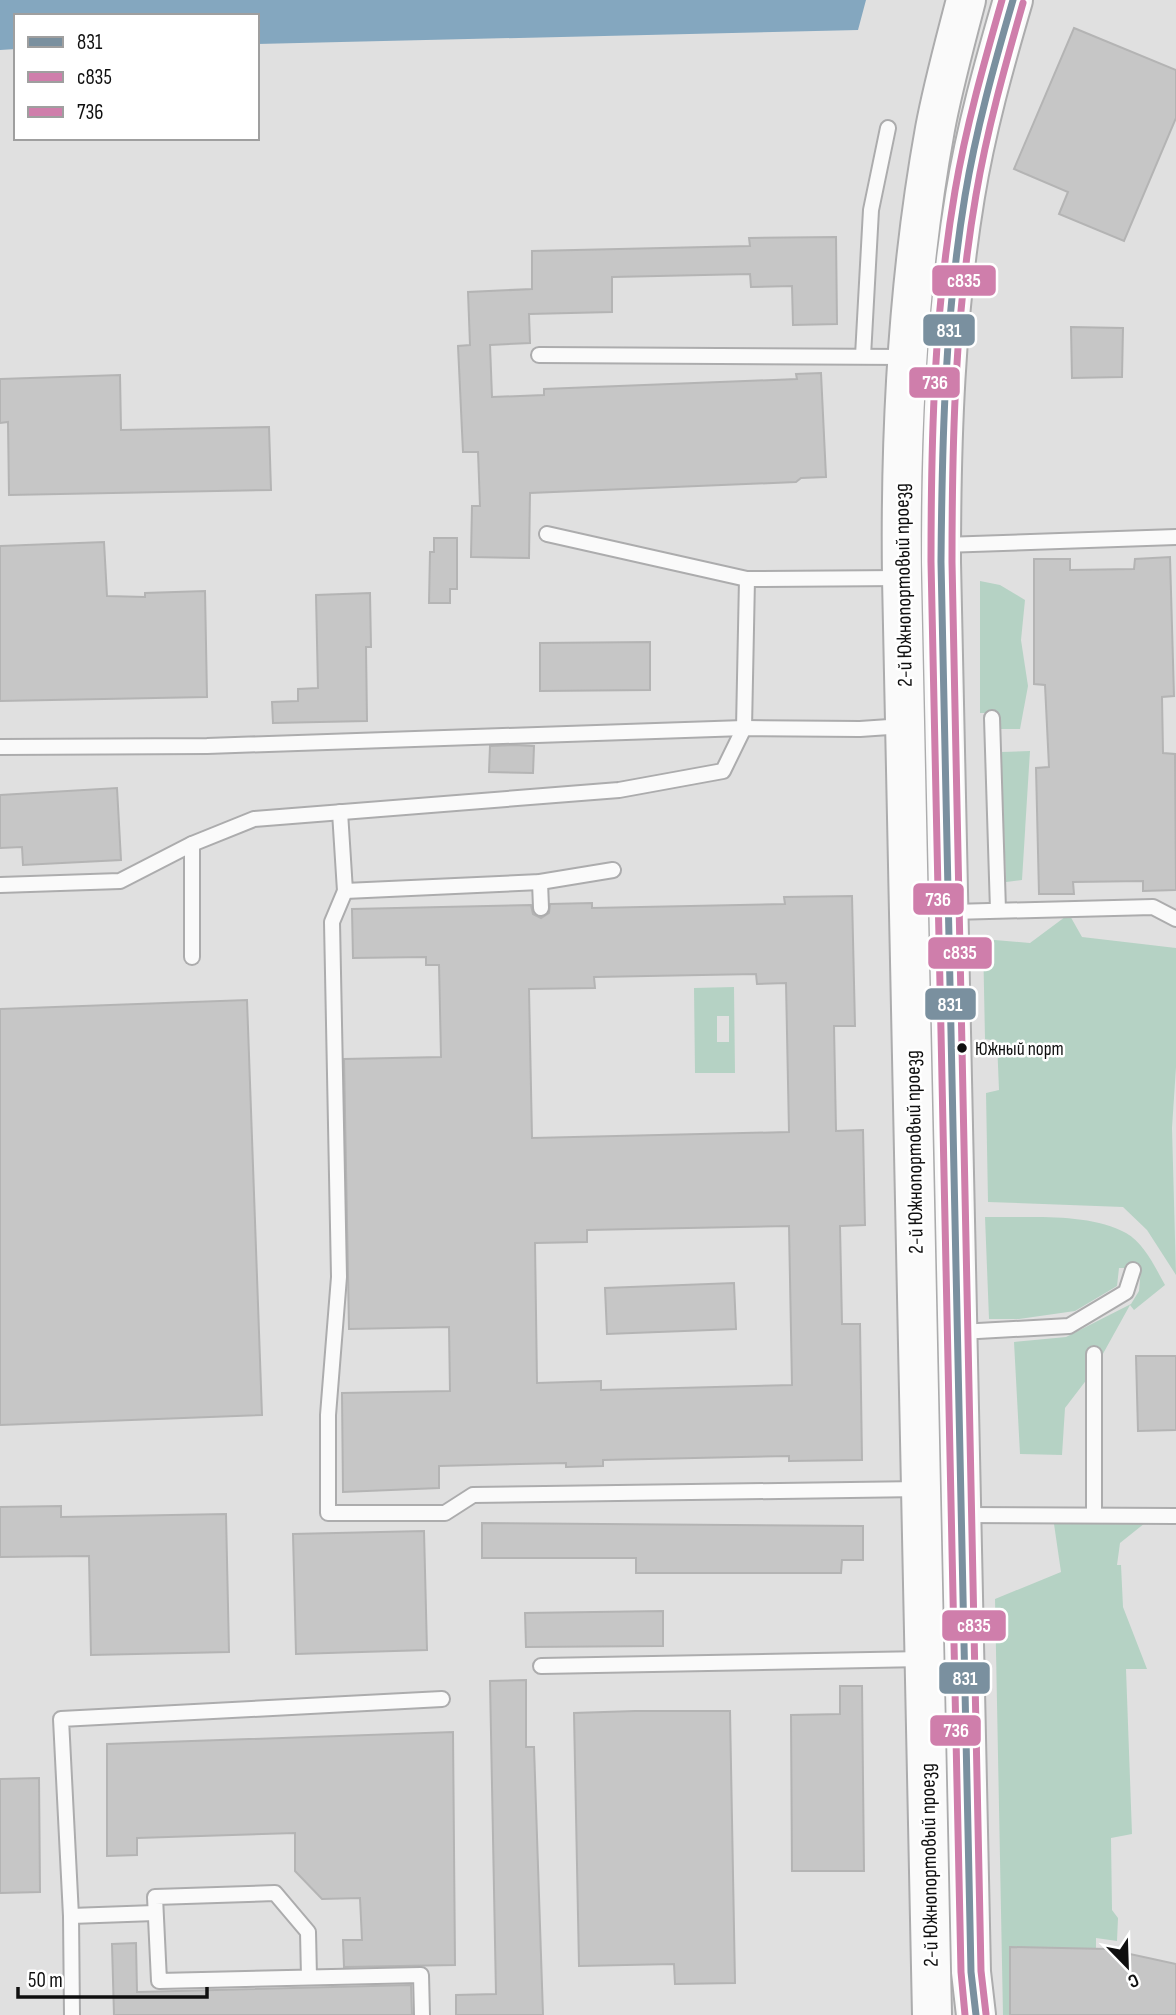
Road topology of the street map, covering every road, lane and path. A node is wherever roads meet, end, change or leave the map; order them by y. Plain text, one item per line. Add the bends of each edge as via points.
1 (966, 0) edge
2 (1013, 0) edge
3 (888, 128) dead end
4 (539, 355) dead end
5 (863, 356) junction
6 (906, 357) junction
7 (547, 534) dead end
8 (1176, 537) edge
9 (942, 545) junction
10 (902, 578) junction
11 (747, 579) junction
12 (992, 718) dead end
13 (905, 726) junction
14 (744, 728) junction
15 (0, 747) edge
16 (340, 812) junction
17 (192, 844) junction
18 (613, 870) dead end
19 (540, 882) junction
20 (0, 885) edge
21 (345, 891) junction
22 (541, 908) dead end
23 (998, 910) junction
24 (949, 912) junction
25 (1176, 919) edge
26 (192, 957) dead end
27 (1133, 1270) dead end
28 (957, 1332) junction
29 (1094, 1354) dead end
30 (921, 1489) junction
31 (961, 1515) junction
32 (1094, 1515) junction
33 (1176, 1516) edge
34 (925, 1659) junction
35 (541, 1666) dead end
36 (442, 1699) dead end
37 (155, 1913) junction
38 (71, 1916) junction
39 (309, 1978) junction
40 (72, 2015) edge
41 (422, 2015) edge
42 (932, 2015) edge
43 (976, 2015) edge

1 - 6 main road, 2-й Южнопортовый проезд via 935,127
2 - 9 main road, 2-й Южнопортовый проезд via 976,135 948,320
3 - 5 lane via 871,210
4 - 5 lane
5 - 6 lane
6 - 10 main road, 2-й Южнопортовый проезд
7 - 11 lane
8 - 9 lane
9 - 24 main road, 2-й Южнопортовый проезд
10 - 11 lane
10 - 13 main road, 2-й Южнопортовый проезд
11 - 14 lane
12 - 23 lane
13 - 14 lane
13 - 30 main road, 2-й Южнопортовый проезд
14 - 15 lane via 207,746
14 - 16 lane via 723,771 619,790
16 - 17 lane via 254,819
16 - 21 lane
17 - 20 lane via 120,881
17 - 26 lane
18 - 19 lane
19 - 21 lane
19 - 22 lane
21 - 30 lane via 332,922 339,1278 328,1415 328,1513 445,1513 473,1495
23 - 24 lane
23 - 25 lane via 1153,907
24 - 28 main road, 2-й Южнопортовый проезд
27 - 28 lane via 1126,1292 1069,1326
28 - 31 main road, 2-й Южнопортовый проезд
29 - 32 lane
30 - 34 main road, 2-й Южнопортовый проезд
31 - 32 lane
31 - 43 main road, 2-й Южнопортовый проезд via 971,1972
32 - 33 lane
34 - 35 lane
34 - 42 main road, 2-й Южнопортовый проезд
36 - 38 lane via 61,1719
37 - 38 lane
37 - 39 lane via 159,1981
37 - 39 lane via 155,1896 275,1893 308,1932
38 - 40 lane
39 - 41 lane via 421,1975

